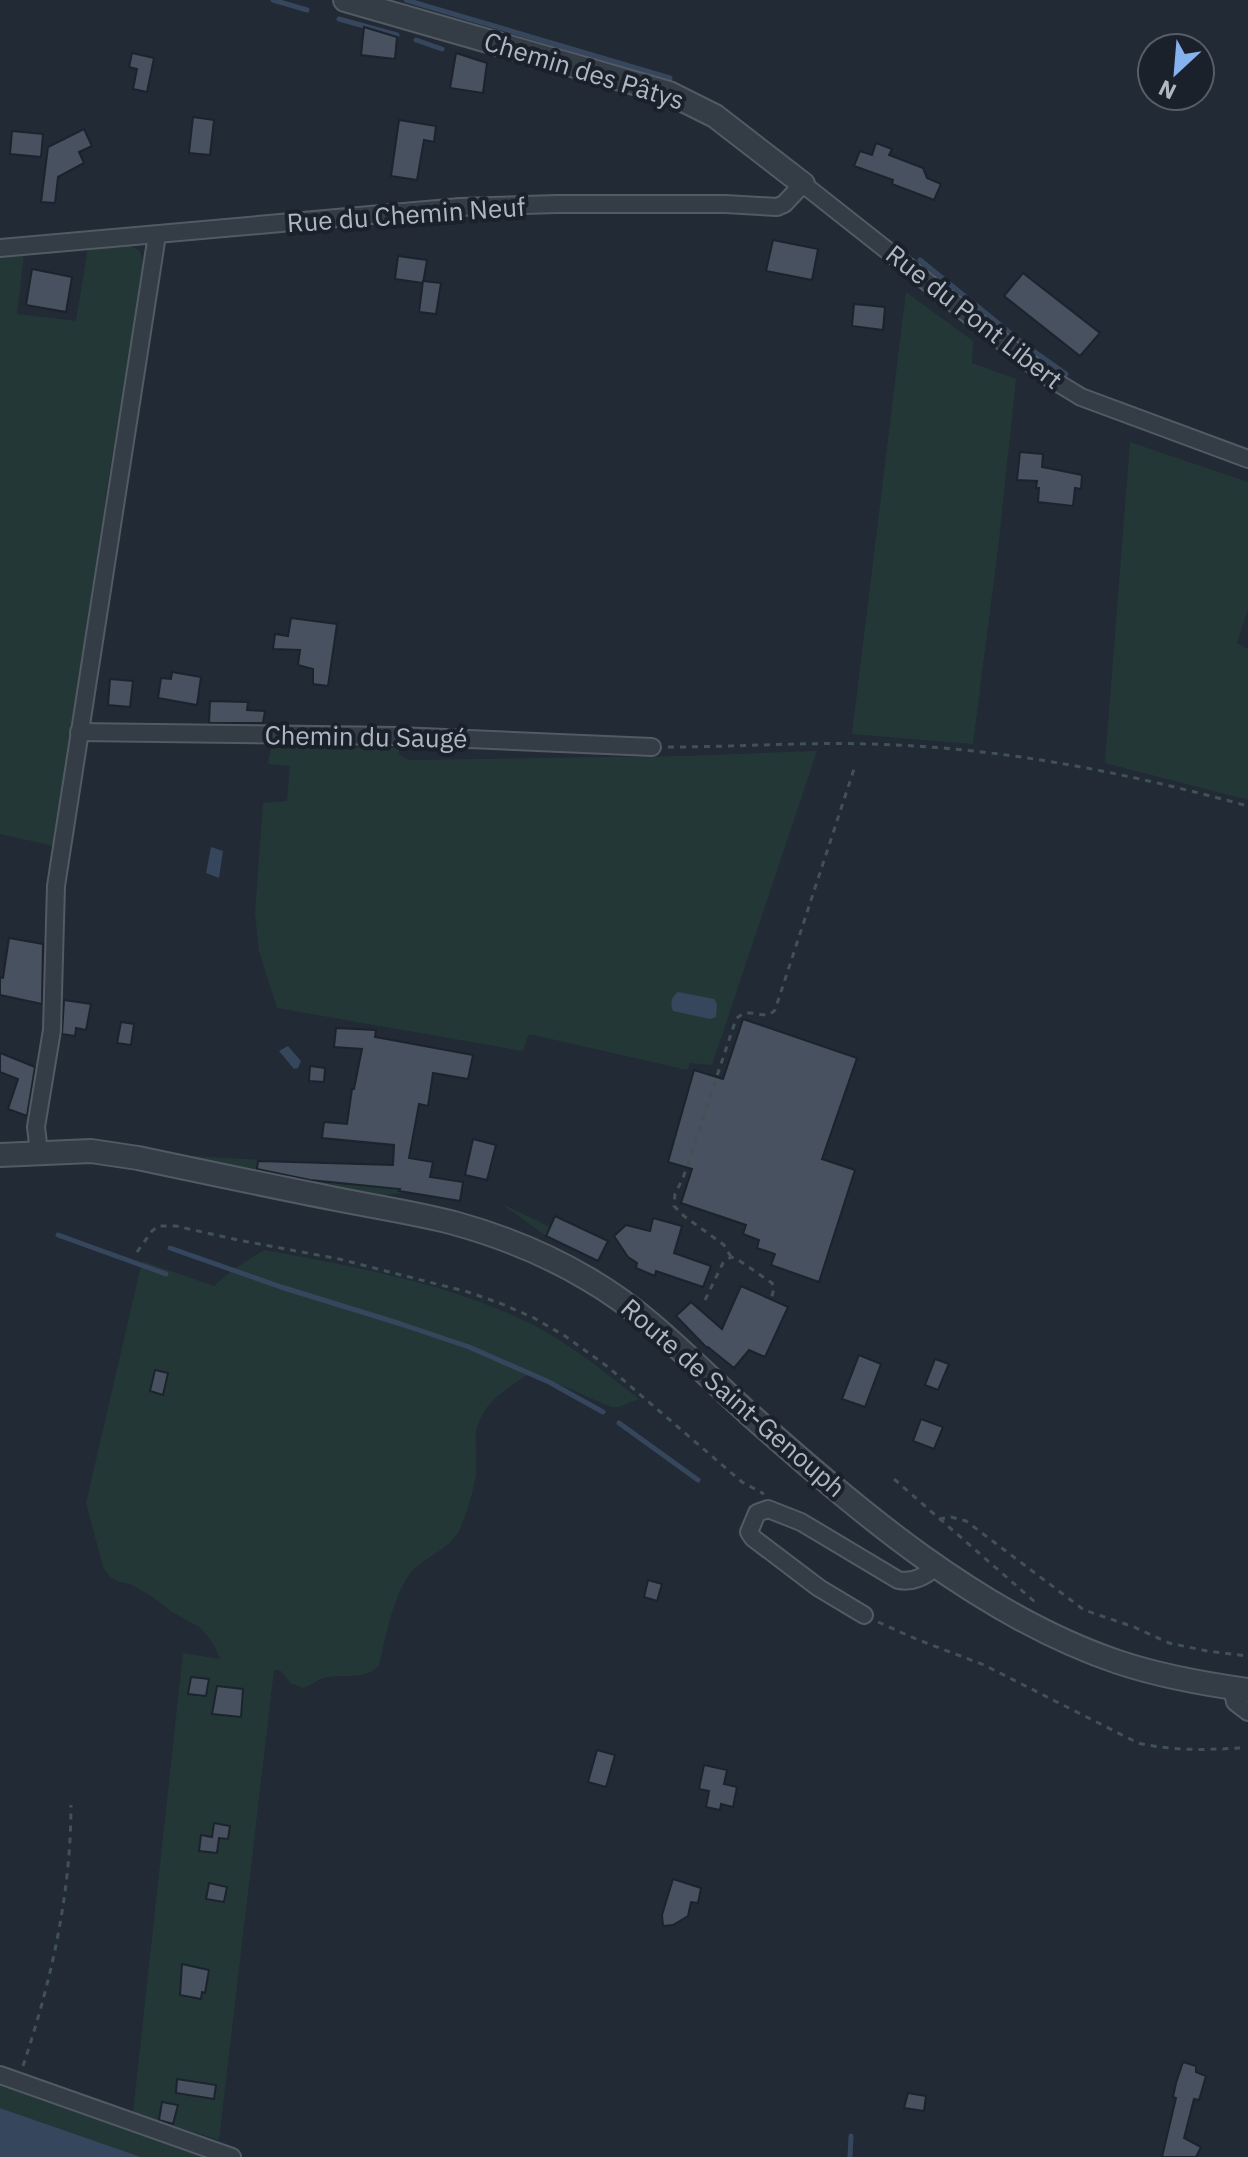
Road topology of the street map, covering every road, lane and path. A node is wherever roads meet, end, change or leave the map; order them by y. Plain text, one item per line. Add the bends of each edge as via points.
1 (345, 0) edge
2 (803, 184) junction
3 (157, 235) junction
4 (0, 248) edge
5 (1248, 459) edge
6 (79, 732) junction
7 (652, 747) joint
8 (855, 766) dead end
9 (1248, 806) edge
10 (39, 1152) junction
11 (0, 1155) edge
12 (137, 1252) dead end
13 (731, 1257) junction
14 (705, 1300) dead end
15 (771, 1300) dead end
16 (894, 1479) dead end
17 (772, 1510) junction
18 (939, 1519) junction
19 (937, 1566) junction
20 (1042, 1609) dead end
21 (864, 1615) joint
22 (1248, 1656) edge
23 (1240, 1689) edge
24 (1248, 1712) edge
25 (1240, 1748) dead end
26 (71, 1805) dead end
27 (0, 2075) edge
28 (18, 2081) junction
29 (232, 2157) edge

1 - 2 street, Chemin des Pâtys via 669,93 715,116
2 - 3 street, Rue du Chemin Neuf via 777,207 460,207
2 - 5 street, Rue du Pont Libert via 1045,375 1081,397
3 - 4 street, Rue du Chemin Neuf
3 - 6 street
6 - 7 street, Chemin du Saugé via 399,736
6 - 10 street via 56,886 52,1030 36,1127
7 - 9 path via 867,743 987,752 1102,769
8 - 13 path via 775,1010 766,1016 748,1012 736,1019 675,1194 674,1206 724,1245
10 - 11 street, Route de Saint-Genouph
10 - 19 street, Route de Saint-Genouph via 91,1151 138,1158 453,1223 537,1251 644,1317 770,1433
12 - 17 path via 159,1226 176,1226 339,1259 502,1304 565,1336 608,1367 742,1482 764,1494
13 - 14 path
13 - 15 path via 772,1283
16 - 18 path
17 - 19 street via 898,1580 920,1578
17 - 21 street via 757,1513 750,1535 810,1582
18 - 20 path
18 - 22 path via 966,1521 1084,1610 1169,1643
19 - 23 street, Route de Saint-Genouph via 1072,1644 1154,1672
21 - 25 path via 984,1665 1138,1743 1194,1751
23 - 24 street via 1232,1693 1235,1702
26 - 28 path via 64,1905 38,2021
27 - 28 street
28 - 29 street

